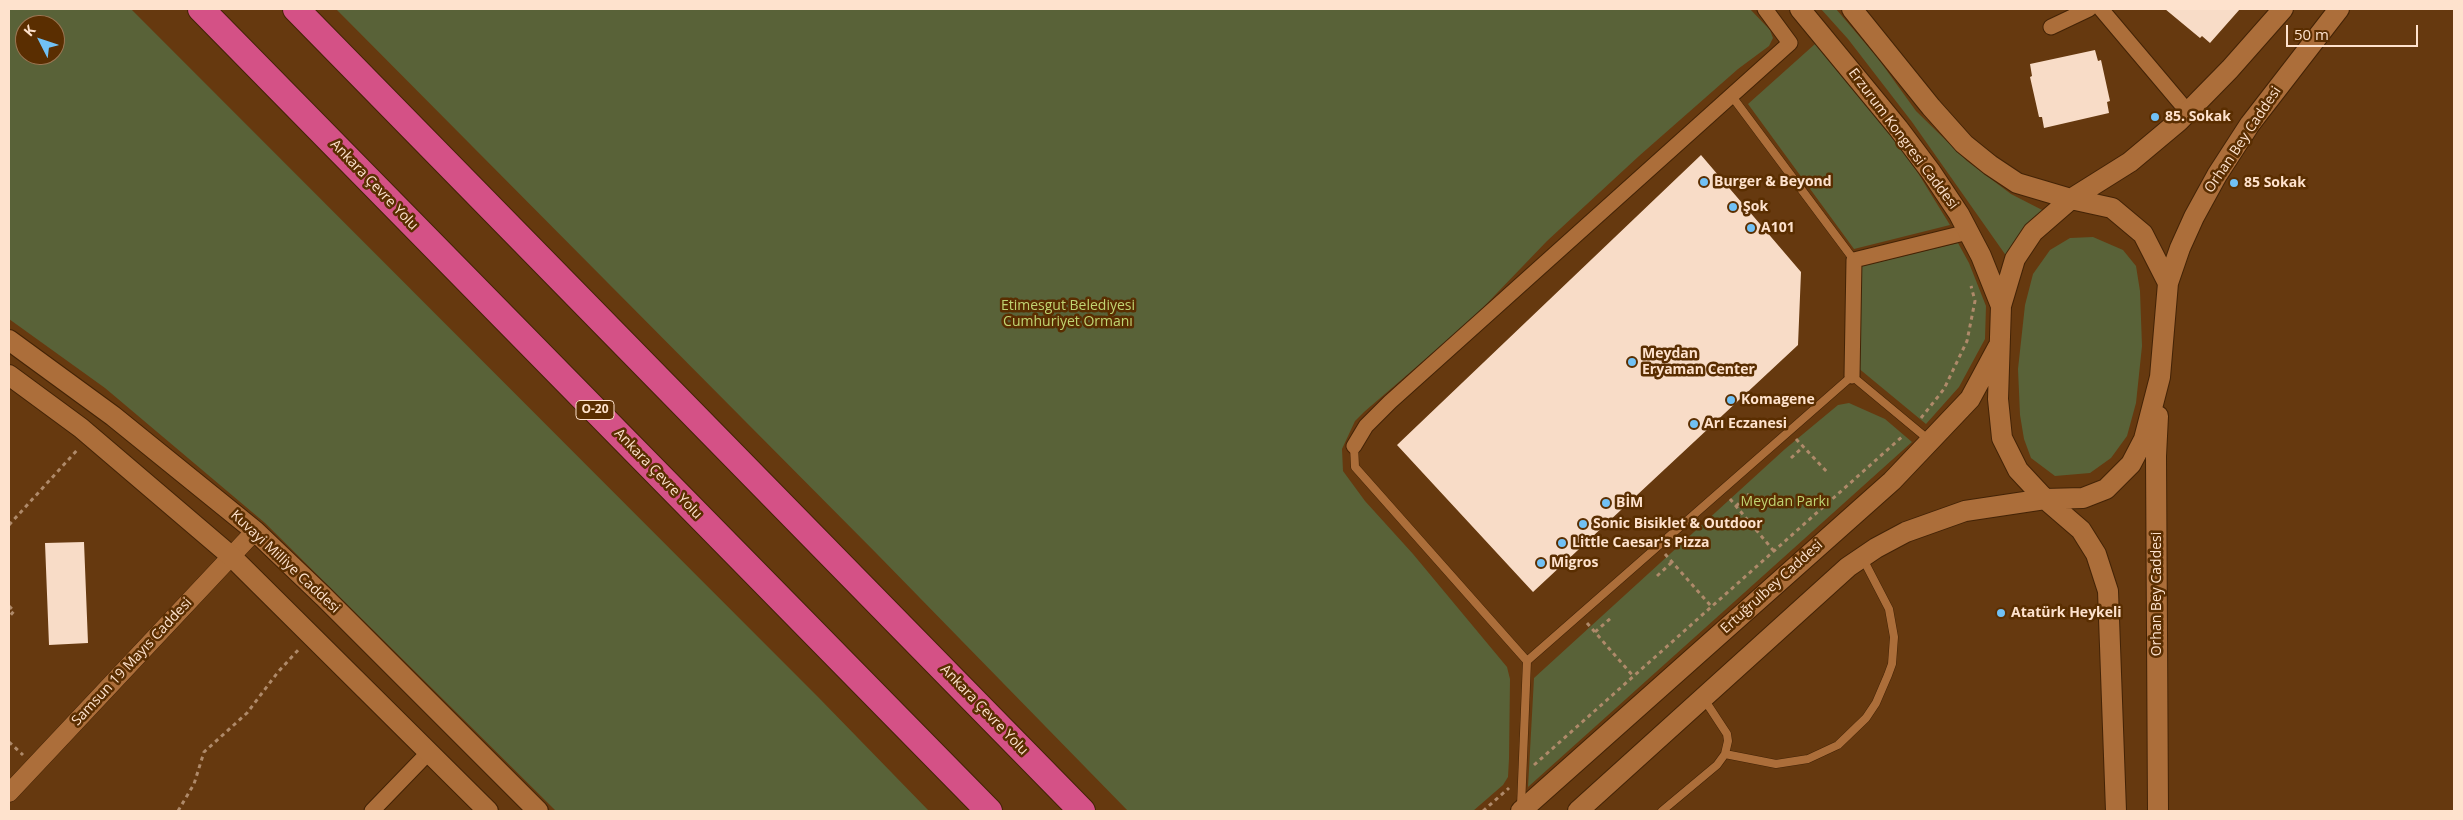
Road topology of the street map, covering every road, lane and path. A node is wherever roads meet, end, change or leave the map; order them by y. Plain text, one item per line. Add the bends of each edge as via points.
1 (201, 9) edge
2 (296, 9) edge
3 (1765, 9) edge
4 (1800, 9) edge
5 (1852, 9) edge
6 (2089, 9) edge
7 (2101, 9) edge
8 (2283, 9) edge
9 (2339, 9) edge
10 (2051, 27) dead end
11 (1731, 95) junction
12 (2188, 112) junction
13 (2071, 199) junction
14 (1968, 232) junction
15 (1854, 260) junction
16 (1971, 283) dead end
17 (2168, 283) junction
18 (2001, 306) junction
19 (9, 340) edge
20 (2000, 343) junction
21 (9, 376) edge
22 (1852, 376) junction
23 (2160, 377) junction
24 (1913, 426) junction
25 (1789, 431) junction
26 (90, 436) junction
27 (1931, 442) junction
28 (1354, 446) joint
29 (1803, 446) junction
30 (1791, 458) dead end
31 (1828, 473) dead end
32 (1722, 490) junction
33 (1749, 494) dead end
34 (2045, 499) junction
35 (1736, 506) junction
36 (9, 525) edge
37 (255, 531) junction
38 (1658, 546) junction
39 (1773, 550) junction
40 (231, 556) junction
41 (1862, 557) junction
42 (1672, 562) junction
43 (1657, 576) dead end
44 (9, 606) edge
45 (1711, 606) junction
46 (1580, 615) junction
47 (9, 617) edge
48 (1612, 617) dead end
49 (1595, 632) junction
50 (314, 637) junction
51 (1527, 661) junction
52 (1633, 676) junction
53 (1704, 698) junction
54 (429, 752) junction
55 (1726, 754) junction
56 (1522, 777) junction
57 (9, 793) edge
58 (178, 811) edge
59 (372, 811) edge
60 (488, 811) edge
61 (538, 811) edge
62 (989, 811) edge
63 (1082, 811) edge
64 (1483, 811) edge
65 (1521, 811) edge
66 (1578, 811) edge
67 (1662, 811) edge
68 (2116, 811) edge
69 (2158, 811) edge

1 - 62 highway, Ankara Çevre Yolu / O-20
2 - 63 highway, Ankara Çevre Yolu
3 - 11 street via 1790,43
4 - 14 main road, Erzurum Kongresi Caddesi via 1898,128 1931,172
5 - 13 main road via 1964,144 2017,183
6 - 10 street
7 - 12 street
8 - 12 main road
9 - 17 main road, Orhan Bey Caddesi via 2250,124 2217,175 2194,217
11 - 15 lane
11 - 28 street via 1390,402 1366,426
12 - 13 main road via 2130,162
13 - 17 main road via 2112,208 2128,220 2143,234
13 - 18 main road via 2033,232 2015,258
14 - 15 street
14 - 18 main road, Erzurum Kongresi Caddesi
15 - 22 street
16 - 24 path via 1975,301 1967,341 1944,389
17 - 23 main road, Orhan Bey Caddesi
18 - 20 main road
19 - 37 main road, Kuvayi Milliye Caddesi via 113,416
20 - 27 main road, Ertuğrulbey Caddesi via 1970,399
20 - 34 main road via 1998,399 2002,438 2018,470
21 - 26 main road
22 - 24 lane
22 - 25 lane
23 - 34 main road via 2144,439 2131,464 2106,489 2083,498
23 - 69 main road, Orhan Bey Caddesi via 2156,456
24 - 27 lane
24 - 39 path
25 - 29 path
25 - 32 lane
26 - 36 path
26 - 40 main road
27 - 65 main road, Ertuğrulbey Caddesi via 1892,481
28 - 51 lane via 1355,467
29 - 30 path
29 - 31 path
32 - 35 path
32 - 38 lane
33 - 35 path
34 - 41 main road via 1965,511 1906,532
34 - 68 main road via 2081,530 2096,554 2108,591
35 - 39 path
37 - 40 street, Samsun 19 Mayıs Caddesi
37 - 61 main road, Kuvayi Milliye Caddesi
38 - 42 path
38 - 46 lane
39 - 45 path
40 - 50 main road
40 - 57 street, Samsun 19 Mayıs Caddesi
41 - 53 main road via 1848,566
41 - 55 lane via 1889,608 1894,637 1888,676 1866,718 1838,745 1808,759 1776,764
42 - 43 path
42 - 45 path
44 - 47 path via 14,611
45 - 52 path
46 - 49 path
46 - 51 lane
48 - 49 path
49 - 52 path
50 - 54 main road
50 - 58 path via 296,651 248,713 204,752 194,784
51 - 56 lane
52 - 56 path
53 - 55 lane via 1727,734
53 - 66 main road
54 - 59 street
54 - 60 main road
55 - 67 lane
56 - 64 path
56 - 65 lane

